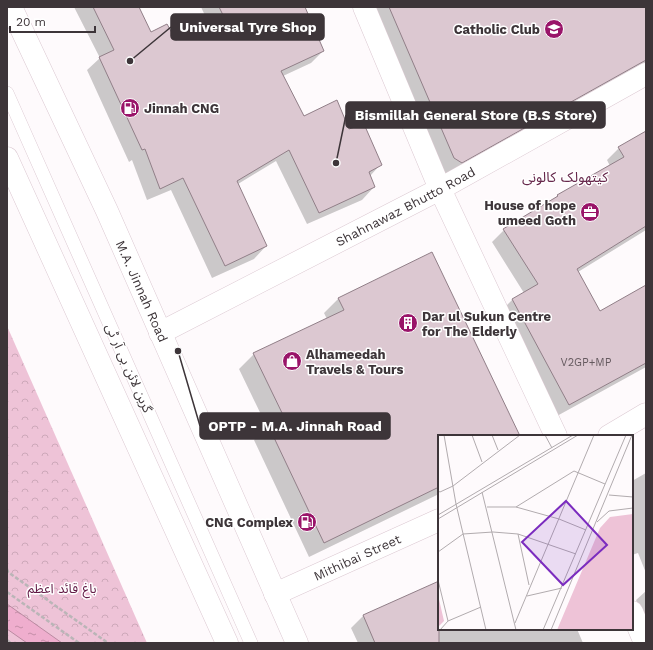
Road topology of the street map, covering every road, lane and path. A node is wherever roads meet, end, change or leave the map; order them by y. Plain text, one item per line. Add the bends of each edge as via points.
1 (12, 7) edge
2 (364, 7) edge
3 (646, 74) edge
4 (7, 93) edge
5 (7, 158) edge
6 (440, 189) junction
7 (160, 333) junction
8 (646, 414) edge
9 (556, 435) edge
10 (611, 435) edge
11 (438, 520) edge
12 (7, 569) edge
13 (7, 592) edge
14 (275, 594) junction
15 (633, 614) edge
16 (7, 640) edge
17 (11, 643) edge
18 (80, 643) edge
19 (108, 643) edge
20 (228, 643) edge
21 (251, 643) edge
22 (297, 643) edge
23 (645, 643) edge

1 - 7 main road, M.A. Jinnah Road
2 - 6 main road
3 - 6 main road, Shahnawaz Bhutto Road
4 - 21 lane, گرین لائن بی آر ٹی
5 - 20 main road
6 - 7 main road, Shahnawaz Bhutto Road
6 - 9 main road
7 - 14 main road, M.A. Jinnah Road
8 - 10 main road
11 - 14 main road, Mithibai Street
12 - 19 path
13 - 18 path
14 - 22 main road, M.A. Jinnah Road
15 - 23 main road
16 - 17 path

